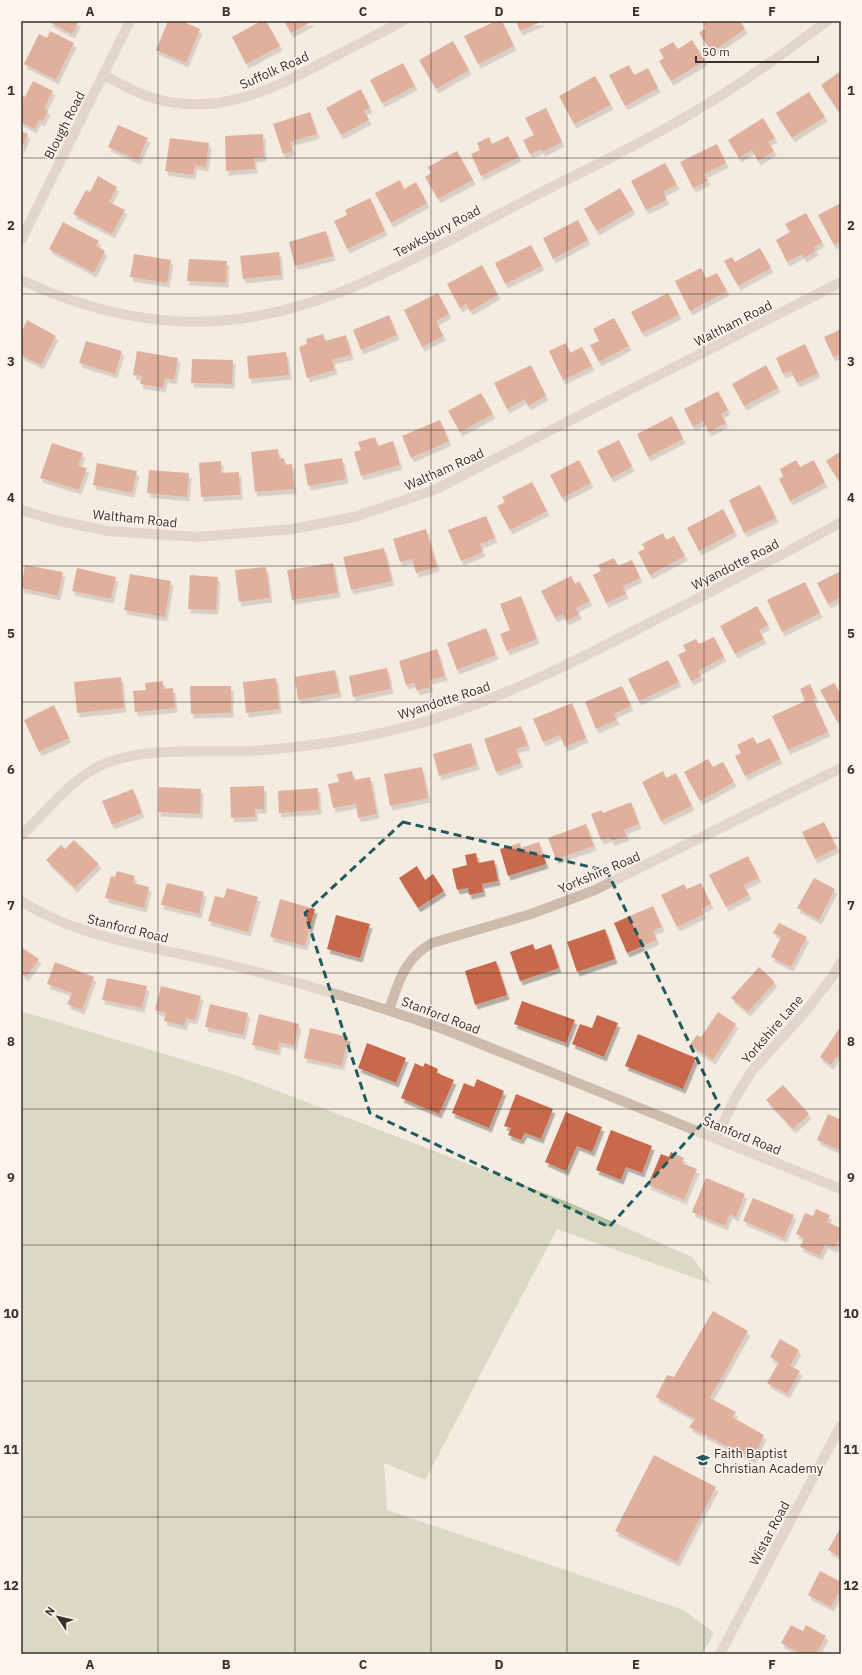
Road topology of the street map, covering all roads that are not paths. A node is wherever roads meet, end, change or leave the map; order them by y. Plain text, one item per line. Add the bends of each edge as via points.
1 (130, 21) edge
2 (403, 21) edge
3 (827, 21) edge
4 (104, 75) junction
5 (21, 240) edge
6 (21, 280) edge
7 (841, 282) edge
8 (21, 510) edge
9 (841, 522) edge
10 (841, 769) edge
11 (21, 836) edge
12 (21, 901) edge
13 (841, 962) edge
14 (389, 1010) junction
15 (716, 1138) junction
16 (841, 1189) edge
17 (841, 1425) edge
18 (720, 1654) edge

1 - 4 street, Blough Road
2 - 4 street, Suffolk Road via 290,80 239,100 212,104 157,100 137,93
3 - 6 street, Tewksbury Road via 754,74 625,151 368,282 322,300 238,319 157,319 98,308 49,293
4 - 5 street, Blough Road
7 - 8 street, Waltham Road via 434,490 354,517 293,530 197,537 108,531
9 - 11 street, Wyandotte Road via 809,541 555,671 498,696 425,722 354,738 280,748 121,757 95,768 80,778
10 - 14 street, Yorkshire Road via 595,890 531,914 432,943 421,949 402,972
12 - 14 street, Stanford Road via 69,926 291,980
13 - 15 street, Yorkshire Lane via 805,1012 752,1071 735,1098
14 - 15 street, Stanford Road via 446,1030
15 - 16 street, Stanford Road
17 - 18 street, Wistar Road

